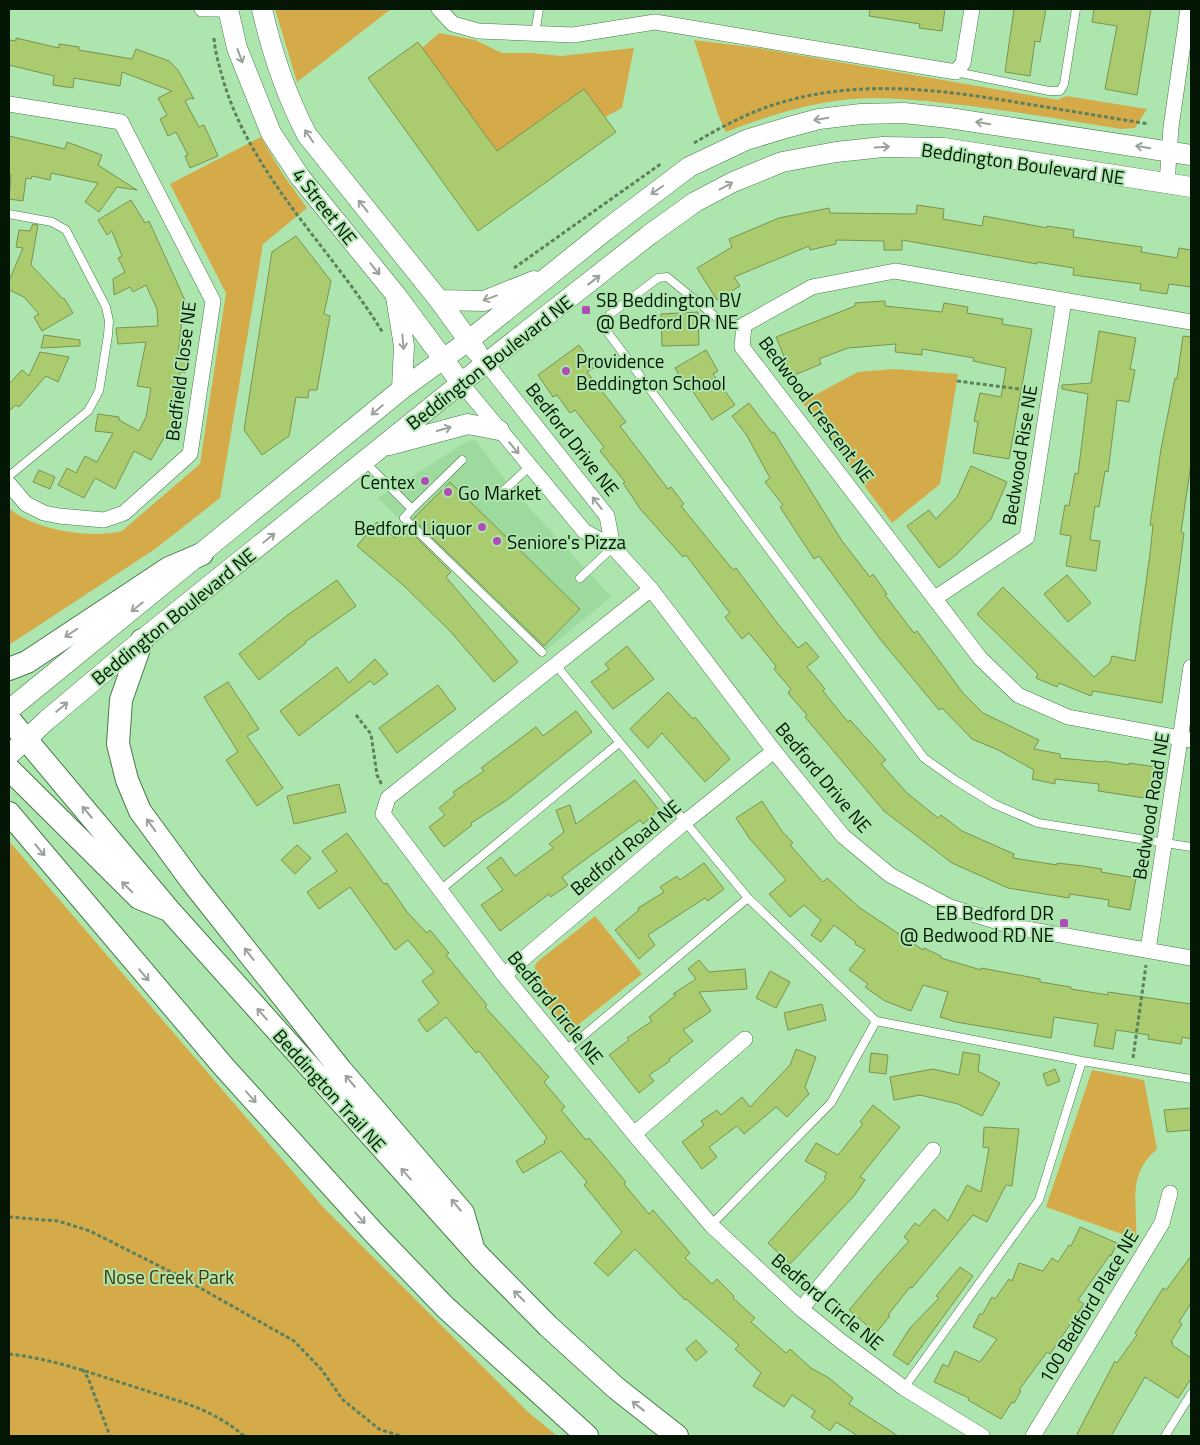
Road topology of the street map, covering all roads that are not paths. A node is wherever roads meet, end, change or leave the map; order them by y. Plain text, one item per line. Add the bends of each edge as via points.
1 (202, 9) edge
2 (229, 9) edge
3 (262, 9) edge
4 (439, 9) edge
5 (539, 9) edge
6 (972, 9) edge
7 (1076, 9) edge
8 (1188, 9) edge
9 (656, 16) edge
10 (535, 34) junction
11 (956, 72) junction
12 (9, 104) edge
13 (1169, 151) junction
14 (1191, 155) edge
15 (1167, 183) junction
16 (1191, 187) edge
17 (9, 214) edge
18 (552, 273) junction
19 (396, 295) junction
20 (439, 300) junction
21 (1064, 300) junction
22 (1191, 322) edge
23 (744, 325) junction
24 (468, 341) junction
25 (443, 359) junction
26 (486, 363) junction
27 (461, 383) junction
28 (402, 389) junction
29 (499, 430) junction
30 (380, 447) junction
31 (364, 460) junction
32 (462, 460) dead end
33 (530, 466) junction
34 (9, 476) edge
35 (9, 484) edge
36 (498, 496) dead end
37 (412, 509) junction
38 (613, 547) junction
39 (202, 554) junction
40 (580, 578) dead end
41 (651, 589) junction
42 (935, 598) junction
43 (142, 640) junction
44 (542, 652) dead end
45 (556, 664) junction
46 (1191, 667) edge
47 (9, 669) edge
48 (9, 710) edge
49 (9, 719) edge
50 (17, 737) edge
51 (1186, 739) edge
52 (619, 743) junction
53 (774, 751) junction
54 (9, 755) edge
55 (9, 769) edge
56 (9, 813) edge
57 (685, 822) junction
58 (1164, 842) junction
59 (1191, 847) edge
60 (439, 891) junction
61 (748, 898) junction
62 (169, 910) junction
63 (1148, 950) junction
64 (1191, 958) edge
65 (504, 975) junction
66 (876, 1020) junction
67 (744, 1039) dead end
68 (566, 1051) junction
69 (1082, 1061) junction
70 (1191, 1078) edge
71 (634, 1134) junction
72 (933, 1150) dead end
73 (1170, 1193) dead end
74 (712, 1224) junction
75 (473, 1249) junction
76 (801, 1309) junction
77 (904, 1388) junction
78 (1191, 1394) edge
79 (587, 1436) edge
80 (677, 1436) edge
81 (982, 1436) edge
82 (1033, 1436) edge
83 (1165, 1436) edge

1 - 2 street
2 -> 19 main road, 4 Street NE via 237,48 271,133 300,177
20 -> 3 main road, 4 Street NE via 307,135 291,105
4 - 10 street via 453,24 478,31
5 - 10 lane
6 - 11 street via 963,63
7 - 11 lane via 1064,84 1060,90 1049,91
8 - 13 street
9 - 10 street via 573,35
9 - 11 street
12 - 35 street, Bedfield Close NE via 121,122 213,301 190,454 124,513 104,520 44,513 26,504
13 - 14 main road, Beddington Boulevard NE
13 - 15 street
13 -> 18 main road, Beddington Boulevard NE via 904,113 820,119 746,140 689,167
15 - 16 main road, Beddington Boulevard NE
26 -> 15 main road, Beddington Boulevard NE via 695,202 782,162 883,146 944,148
17 - 34 lane via 52,222 66,230 106,307 109,321 99,391 88,411
18 -> 20 main road via 484,301
18 - 24 main road, Beddington Boulevard NE
19 - 25 main road, 4 Street NE
19 -> 28 main road via 404,346
20 - 24 main road, 4 Street NE
21 - 22 street, Bedwood Crescent NE
21 - 23 street, Bedwood Crescent NE via 895,272 812,287
21 - 42 street, Bedwood Rise NE via 1027,537
23 - 42 street, Bedwood Crescent NE via 742,347
23 - 58 lane via 721,321 667,277 658,278 600,322 924,758 994,804 1038,823
24 - 25 main road, Beddington Boulevard NE
24 - 26 main road, 4 Street NE
25 - 27 main road, 4 Street NE
25 - 28 main road, Beddington Boulevard NE
26 - 27 main road, Beddington Boulevard NE
38 -> 26 street, Bedford Drive NE via 607,516
27 - 29 street, Bedford Drive NE
27 - 30 main road, Beddington Boulevard NE
28 -> 39 main road, Beddington Boulevard NE
30 -> 29 main road via 468,424
29 -> 33 street, Bedford Drive NE
30 - 31 main road, Beddington Boulevard NE
31 - 37 lane
43 -> 31 main road, Beddington Boulevard NE
32 - 37 lane
33 - 36 lane
33 - 38 street, Bedford Drive NE via 584,531
37 - 44 lane via 404,518
38 - 40 lane
38 - 41 street, Bedford Drive NE
39 -> 47 main road via 169,568 27,662
39 -> 48 main road, Beddington Boulevard NE
41 - 45 street
41 - 53 street, Bedford Drive NE
42 - 51 street, Bedwood Crescent NE via 980,658 1018,696 1068,717
50 -> 43 main road, Beddington Boulevard NE via 47,720
75 -> 43 main road via 463,1213 341,1070 140,811 127,780 118,744 121,700
45 - 52 lane
45 - 60 street, Bedford Circle NE via 388,798 383,814
46 - 51 street, Bedwood Road NE
49 - 50 main road, Beddington Trail NE
50 - 54 main road, Beddington Boulevard NE
62 -> 50 main road, Beddington Trail NE
51 - 58 street, Bedwood Road NE
52 - 57 lane
52 - 60 lane
53 - 57 street, Bedford Road NE
53 - 63 street, Bedford Drive NE via 843,836 890,876 950,907 1015,927
62 -> 55 main road via 139,898
56 -> 79 main road via 224,1067 374,1233 452,1313
57 - 61 lane
57 - 65 street, Bedford Road NE
58 - 59 lane
58 - 63 street, Bedwood Road NE
60 - 65 street, Bedford Circle NE
61 - 66 lane
61 - 68 lane
75 -> 62 main road, Beddington Trail NE
63 - 64 street, Bedford Drive NE
65 - 68 street, Bedford Circle NE
66 - 69 lane
66 - 74 lane via 831,1103
67 - 71 street
68 - 71 street, Bedford Circle NE
69 - 70 lane
69 - 77 lane via 1040,1200
71 - 74 street, Bedford Circle NE
72 - 76 street
73 - 82 street, 100 Bedford Place NE via 1162,1223
74 - 76 street, Bedford Circle NE
80 -> 75 main road, Beddington Trail NE via 616,1388 548,1326
76 - 77 street, Bedford Circle NE
77 - 81 street, Bedford Circle NE
78 - 83 lane

